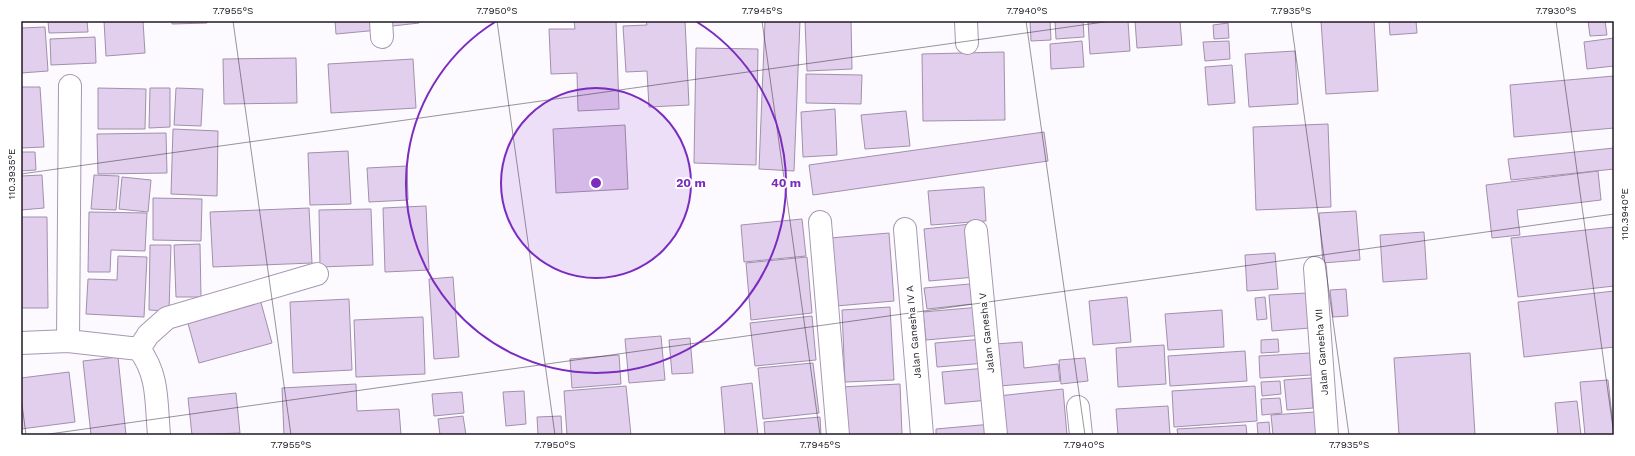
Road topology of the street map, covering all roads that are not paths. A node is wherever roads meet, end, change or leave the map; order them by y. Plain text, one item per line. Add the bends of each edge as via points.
1 (966, 21) edge
2 (967, 43) dead end
3 (70, 86) dead end
4 (820, 222) dead end
5 (905, 229) dead end
6 (976, 232) dead end
7 (1315, 268) dead end
8 (317, 274) dead end
9 (68, 341) junction
10 (21, 342) edge
11 (139, 349) junction
12 (1078, 407) dead end
13 (159, 435) edge
14 (838, 435) edge
15 (922, 435) edge
16 (996, 435) edge
17 (1081, 435) edge
18 (1327, 435) edge

1 - 2 street
3 - 9 street
4 - 14 street
5 - 15 street, Jalan Ganesha IV A
6 - 16 street, Jalan Ganesha V
7 - 18 street, Jalan Ganesha VII
8 - 11 street via 167,318 148,335
9 - 10 street
9 - 11 street
11 - 13 street via 148,361 154,376
12 - 17 street

